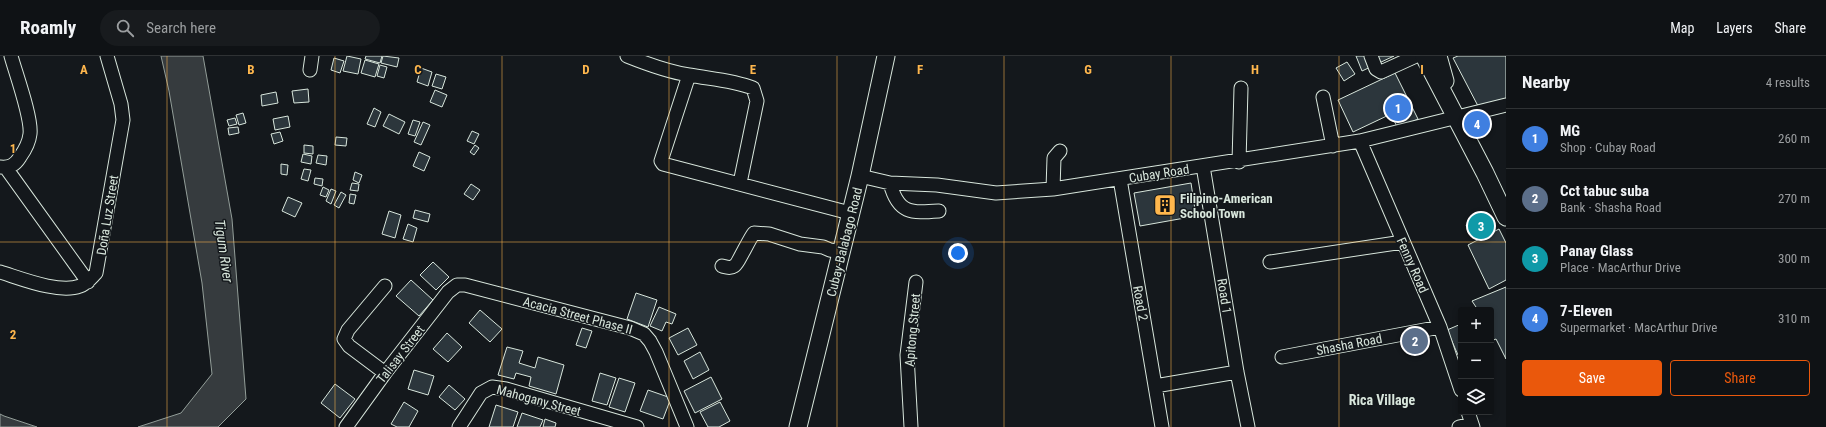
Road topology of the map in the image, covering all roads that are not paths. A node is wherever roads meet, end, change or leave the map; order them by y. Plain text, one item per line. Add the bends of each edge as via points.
1 (11, 56) edge
2 (107, 56) edge
3 (312, 56) edge
4 (627, 56) edge
5 (886, 56) edge
6 (1371, 56) edge
7 (1430, 57) edge
8 (310, 70) dead end
9 (689, 75) junction
10 (1241, 88) dead end
11 (1322, 98) dead end
12 (1506, 105) edge
13 (1456, 118) junction
14 (1360, 142) junction
15 (1333, 146) junction
16 (1060, 151) dead end
17 (1239, 162) junction
18 (1203, 166) junction
19 (3, 167) edge
20 (860, 176) junction
21 (1120, 179) junction
22 (740, 183) junction
23 (890, 183) junction
24 (1053, 189) junction
25 (938, 211) dead end
26 (850, 213) junction
27 (1506, 217) edge
28 (1403, 242) junction
29 (842, 252) junction
30 (1270, 262) dead end
31 (722, 266) dead end
32 (0, 272) edge
33 (88, 282) junction
34 (916, 282) dead end
35 (457, 285) joint
36 (385, 286) dead end
37 (1440, 327) junction
38 (1282, 357) dead end
39 (1237, 372) junction
40 (385, 373) junction
41 (1458, 381) edge
42 (1155, 386) junction
43 (1471, 421) edge
44 (346, 427) edge
45 (459, 427) edge
46 (637, 427) edge
47 (687, 427) edge
48 (798, 427) edge
49 (911, 427) edge
50 (1162, 427) edge
51 (1248, 427) edge
52 (1459, 427) edge

1 - 19 street via 27,112 30,133 27,146 19,159 14,165
2 - 33 street, Doña Luz Street via 123,120 99,263
3 - 8 street
4 - 9 street
5 - 20 main road, Cubay-Balabago Road
6 - 7 street via 1376,68 1381,72
7 - 13 main road
9 - 22 street via 728,80 753,88 756,93 756,108
9 - 22 street via 661,161 663,164
10 - 17 street
11 - 15 street
12 - 13 street, Cubay Road
13 - 14 street, Cubay Road
13 - 27 main road
14 - 15 street, Cubay Road
14 - 28 street, Fenny Road
15 - 17 street, Cubay Road
16 - 24 street via 1054,158
17 - 18 street, Cubay Road
18 - 21 street, Cubay Road
18 - 39 street, Road 1
19 - 33 street
20 - 23 street, Cubay Road
20 - 26 main road, Cubay-Balabago Road
21 - 24 street, Cubay Road
21 - 42 street, Road 2
22 - 26 street
23 - 24 street, Cubay Road via 937,185 996,194
23 - 25 street via 897,201 908,211
26 - 29 main road, Cubay-Balabago Road
28 - 30 street
28 - 37 street, Fenny Road
29 - 31 street via 800,244 769,234 754,233 737,264 728,268
29 - 48 main road, Cubay-Balabago Road
32 - 33 street via 51,286 69,288
34 - 49 street, Apitong Street via 907,355
35 - 40 street, Talisay Street via 448,292
35 - 47 street, Acacia Street Phase II via 630,328 644,334 656,352
36 - 40 street via 344,338 349,346
37 - 38 street, Shasha Road
37 - 41 street, Fenny Road
39 - 42 street
39 - 51 street, Road 1
40 - 44 street, Talisay Street
42 - 50 street, Road 2
43 - 52 street
45 - 46 street, Mahogany Street via 481,393 492,387

